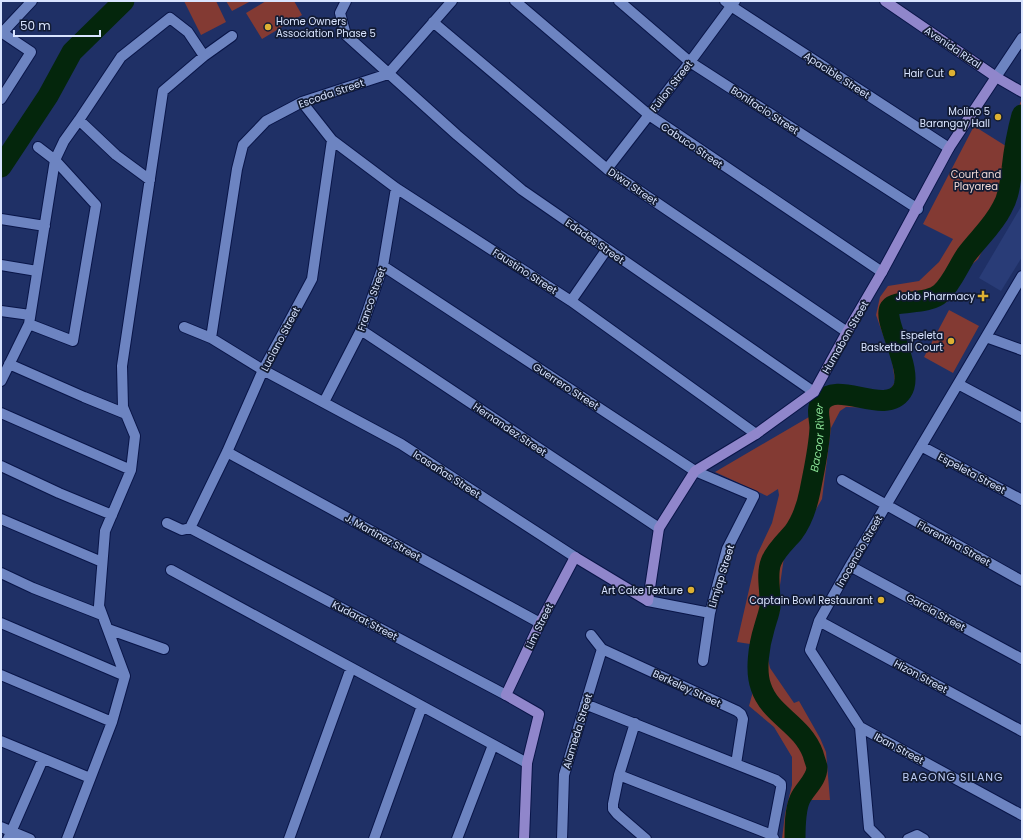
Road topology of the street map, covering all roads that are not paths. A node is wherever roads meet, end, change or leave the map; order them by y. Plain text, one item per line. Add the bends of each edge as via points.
1 (32, 1) edge
2 (346, 1) edge
3 (452, 1) edge
4 (514, 1) edge
5 (619, 1) edge
6 (885, 1) edge
7 (730, 3) edge
8 (433, 22) junction
9 (1, 33) edge
10 (232, 36) dead end
11 (1022, 38) edge
12 (204, 56) junction
13 (690, 62) junction
14 (388, 74) junction
15 (996, 76) junction
16 (1022, 92) edge
17 (1, 99) edge
18 (302, 102) junction
19 (649, 115) junction
20 (79, 120) junction
21 (332, 140) junction
22 (38, 147) dead end
23 (949, 148) junction
24 (55, 160) junction
25 (607, 169) junction
26 (150, 180) junction
27 (396, 188) junction
28 (918, 209) junction
29 (1, 220) edge
30 (44, 226) junction
31 (606, 249) junction
32 (1, 265) edge
33 (383, 266) junction
34 (37, 271) junction
35 (882, 272) junction
36 (1022, 278) edge
37 (571, 301) junction
38 (1, 311) edge
39 (30, 320) junction
40 (184, 328) dead end
41 (361, 330) junction
42 (847, 332) junction
43 (986, 337) junction
44 (211, 338) junction
45 (1022, 350) edge
46 (10, 364) junction
47 (264, 370) junction
48 (1, 381) edge
49 (958, 384) junction
50 (814, 392) junction
51 (324, 402) junction
52 (1, 413) edge
53 (126, 414) junction
54 (1022, 418) edge
55 (756, 434) junction
56 (921, 446) junction
57 (227, 452) junction
58 (1, 466) edge
59 (131, 470) junction
60 (695, 471) junction
61 (842, 480) dead end
62 (754, 496) joint
63 (1022, 500) edge
64 (886, 505) junction
65 (112, 515) junction
66 (1, 519) edge
67 (166, 523) dead end
68 (190, 528) junction
69 (659, 528) junction
70 (575, 558) junction
71 (102, 562) junction
72 (850, 566) junction
73 (171, 570) dead end
74 (1, 573) edge
75 (1022, 581) edge
76 (648, 601) junction
77 (710, 613) junction
78 (102, 615) junction
79 (819, 621) junction
80 (1, 623) edge
81 (540, 623) junction
82 (108, 629) junction
83 (591, 635) dead end
84 (164, 649) dead end
85 (602, 649) junction
86 (1022, 659) edge
87 (703, 661) dead end
88 (351, 668) junction
89 (1, 675) edge
90 (125, 676) junction
91 (506, 695) junction
92 (585, 704) junction
93 (422, 706) junction
94 (112, 722) junction
95 (635, 723) junction
96 (860, 728) junction
97 (1022, 731) edge
98 (1, 741) edge
99 (493, 745) junction
100 (43, 759) junction
101 (527, 763) junction
102 (736, 764) junction
103 (619, 775) junction
104 (90, 778) junction
105 (1022, 815) edge
106 (1, 827) edge
107 (9, 835) edge
108 (773, 837) edge
109 (30, 839) edge
110 (67, 839) edge
111 (289, 839) edge
112 (374, 839) edge
113 (457, 839) edge
114 (524, 839) edge
115 (562, 839) edge
116 (646, 839) edge
117 (880, 839) edge
118 (908, 839) edge
119 (924, 839) edge

1 - 9 street
2 - 14 street, Edades Street via 340,13 346,35
3 - 8 street
4 - 19 street, Cabuco Street
5 - 13 street, Bonifacio Street
6 - 15 street, Avenida Rizal
7 - 13 street, Fullon Street
7 - 23 street, Apacible Street
8 - 14 street
8 - 25 street, Diwa Street
9 - 17 street via 31,52
10 - 12 street
11 - 15 street, Humabon Street
12 - 20 street via 188,32 170,18 120,57
12 - 26 street via 163,91
13 - 19 street, Fullon Street
13 - 28 street, Bonifacio Street
14 - 18 street, Escoda Street
14 - 31 street, Edades Street via 522,190
15 - 16 street, Avenida Rizal
15 - 23 street, Humabon Street
18 - 21 street, Faustino Street
18 - 44 street, Escoda Street via 266,121 243,145
19 - 25 street, Fullon Street
19 - 35 street, Cabuco Street
20 - 24 street via 64,141
20 - 26 street via 116,155
21 - 27 street, Faustino Street
21 - 47 street, Luciano Street via 312,279
22 - 24 street
23 - 28 street, Humabon Street
24 - 30 street
24 - 39 street via 96,205 73,341
25 - 42 street, Diwa Street
26 - 53 street via 122,366 123,407
27 - 33 street, Franco Street
27 - 37 street, Faustino Street
28 - 35 street, Humabon Street
29 - 30 street
30 - 34 street
31 - 37 street
31 - 50 street, Edades Street
32 - 34 street
33 - 41 street, Franco Street
33 - 60 street, Guerrero Street
34 - 39 street
35 - 42 street, Humabon Street
36 - 43 street, Inocencio Street
37 - 55 street, Faustino Street
38 - 39 street
39 - 46 street
40 - 44 street, Icasañas Street
41 - 51 street, Franco Street
41 - 69 street, Hernandez Street
42 - 50 street, Humabon Street
43 - 45 street
43 - 49 street, Inocencio Street
44 - 47 street, Icasañas Street
46 - 48 street
46 - 53 street
47 - 51 street, Icasañas Street
47 - 57 street, Luciano Street
49 - 54 street
49 - 56 street, Inocencio Street
50 - 55 street, Humabon Street
51 - 70 street, Icasañas Street via 401,444
52 - 59 street
53 - 59 street via 135,436
55 - 60 street, Humabon Street
56 - 63 street, Espeleta Street
56 - 64 street, Inocencio Street
57 - 68 street, Luciano Street
57 - 81 street, J. Martinez Street
58 - 65 street
59 - 65 street
60 - 62 street, Guerrero Street
60 - 69 street, Humabon Street
61 - 64 street, Florentina Street
62 - 77 street, Limjap Street via 727,549
64 - 72 street, Inocencio Street
64 - 75 street, Florentina Street
65 - 71 street via 105,531
66 - 71 street
67 - 68 street, Kudarat Street via 182,530
68 - 91 street, Kudarat Street
69 - 76 street, Humabon Street
70 - 76 street, Icasañas Street
70 - 81 street, Lim Street
71 - 78 street via 99,606
72 - 79 street, Inocencio Street
72 - 86 street, Garcia Street
73 - 88 street
74 - 78 street
76 - 77 street, Icasañas Street
77 - 87 street, Limjap Street
78 - 82 street
79 - 96 street, Inocencio Street via 810,650
79 - 97 street, Hizon Street
80 - 90 street
81 - 91 street, Lim Street
82 - 84 street
82 - 90 street
83 - 85 street, Berkeley Street
85 - 92 street, Alameda Street
85 - 102 street, Berkeley Street via 741,714 743,719
88 - 93 street
88 - 111 street
89 - 94 street
90 - 94 street
91 - 101 street, Kudarat Street via 539,714
92 - 95 street
92 - 115 street, Alameda Street via 564,775
93 - 99 street
93 - 112 street
94 - 104 street
95 - 102 street
95 - 103 street
96 - 105 street, Iban Street
96 - 117 street, Inocencio Street via 869,828
98 - 100 street
99 - 101 street
99 - 113 street
100 - 104 street
100 - 107 street
101 - 114 street
102 - 108 street via 773,778 781,784
103 - 108 street
103 - 116 street via 613,809
104 - 110 street
106 - 107 street
107 - 109 street
118 - 119 street via 917,835

